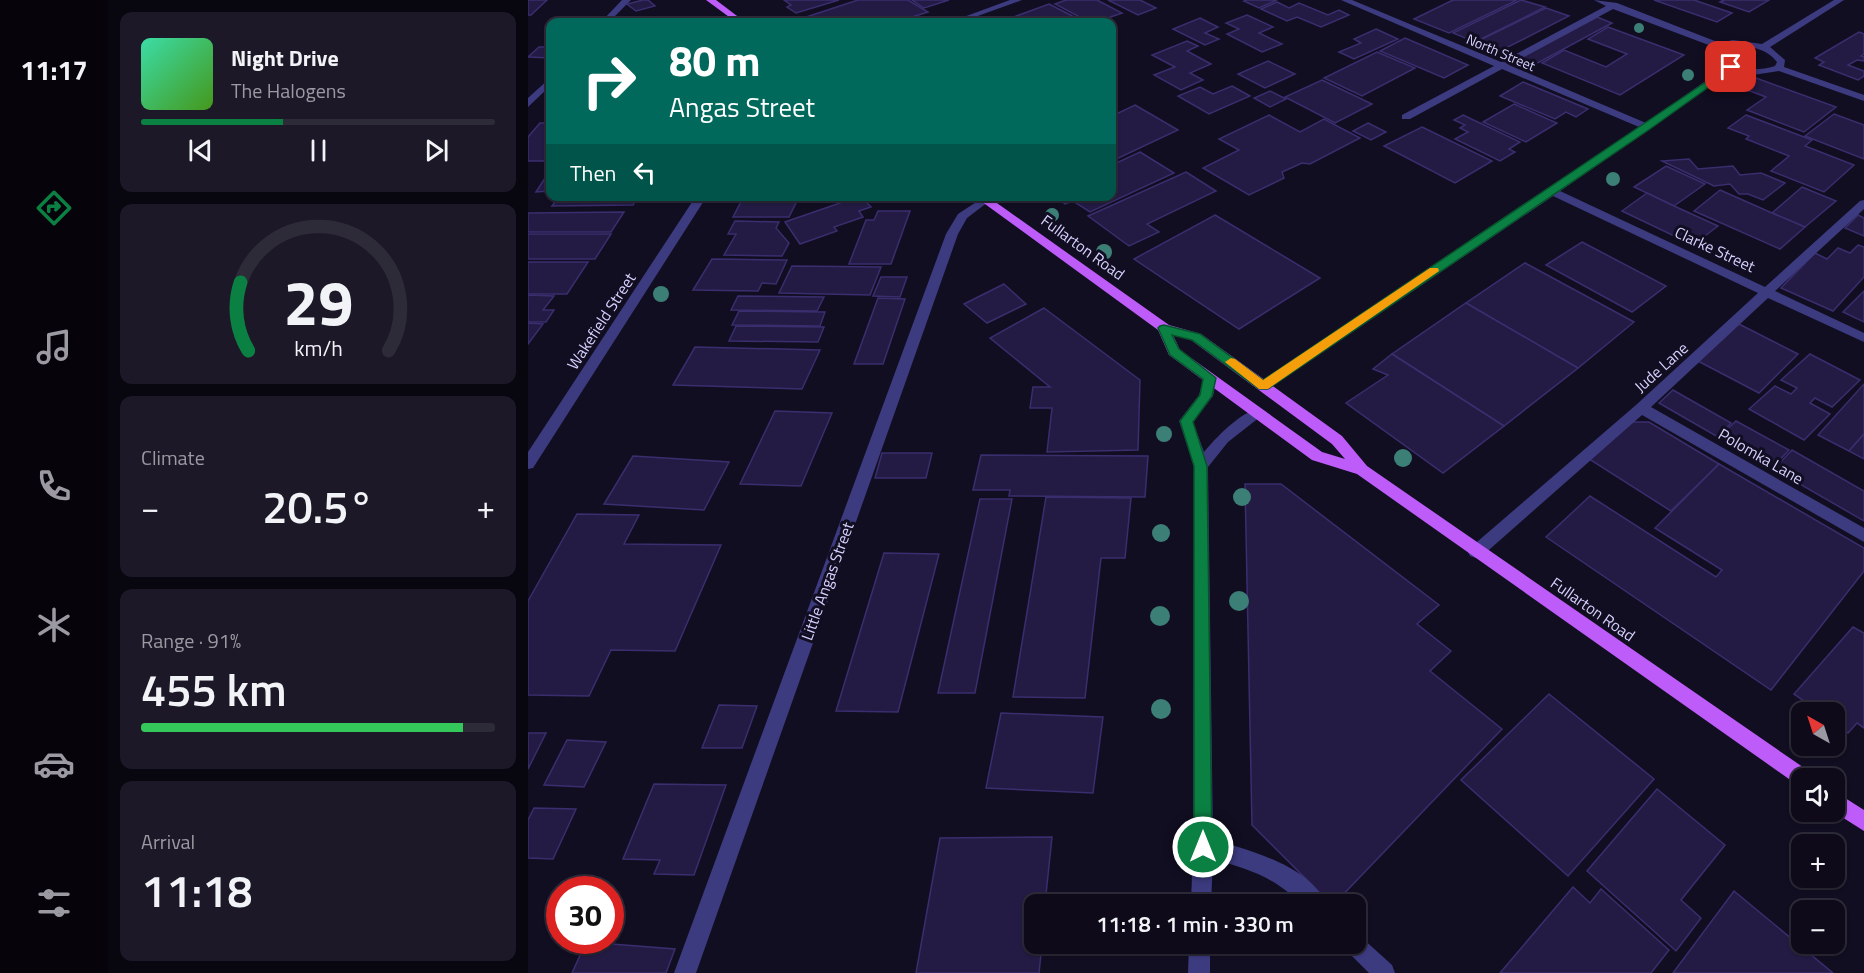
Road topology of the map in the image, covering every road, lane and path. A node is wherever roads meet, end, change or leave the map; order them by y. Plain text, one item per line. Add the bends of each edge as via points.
1 (627, 0) edge
2 (710, 0) edge
3 (1018, 0) edge
4 (1345, 0) edge
5 (1840, 0) edge
6 (1606, 2) edge
7 (609, 18) edge
8 (735, 18) edge
9 (966, 18) edge
10 (1719, 46) junction
11 (1763, 47) junction
12 (1499, 66) junction
13 (1731, 67) junction
14 (1779, 68) junction
15 (546, 85) edge
16 (1864, 98) edge
17 (528, 105) edge
18 (1406, 117) dead end
19 (1647, 128) junction
20 (1552, 191) junction
21 (699, 201) edge
22 (979, 201) edge
23 (986, 201) edge
24 (1862, 208) edge
25 (1767, 292) junction
26 (1164, 328) junction
27 (1864, 338) edge
28 (1209, 378) junction
29 (1263, 386) junction
30 (1641, 408) junction
31 (1258, 413) junction
32 (528, 464) edge
33 (1201, 466) junction
34 (1362, 470) junction
35 (1864, 536) edge
36 (1476, 552) junction
37 (1791, 770) edge
38 (1845, 808) edge
39 (1864, 821) edge
40 (1203, 847) junction
41 (1201, 894) edge
42 (1305, 894) edge
43 (1200, 954) edge
44 (1364, 954) edge
45 (685, 973) edge
46 (1199, 973) edge
47 (1384, 973) edge

1 - 7 street
2 - 8 main road
3 - 9 street
4 - 12 street, North Street
5 - 11 street
6 - 10 street
6 - 12 street
10 - 11 street via 1744,43
10 - 13 street via 1714,53
11 - 14 street via 1779,57
12 - 18 street
12 - 19 street, North Street
13 - 14 street via 1756,72
13 - 19 street
14 - 16 street
15 - 17 street
19 - 20 street
20 - 25 street, Clarke Street
20 - 29 street
21 - 32 street, Wakefield Street
22 - 45 street, Little Angas Street via 962,216 952,234
23 - 26 main road, Fullarton Road
24 - 25 street, Jude Lane
25 - 27 street, Clarke Street
25 - 30 street, Jude Lane
26 - 28 main road, Fullarton Road via 1174,352
26 - 29 main road, Fullarton Road via 1196,337
28 - 31 main road, Fullarton Road
28 - 33 street via 1206,396 1186,421
29 - 34 main road, Fullarton Road via 1337,440
30 - 35 street, Polomka Lane
30 - 36 street, Jude Lane
31 - 33 street via 1223,438
31 - 34 main road, Fullarton Road via 1317,456
33 - 40 street
34 - 36 main road, Fullarton Road
36 - 37 main road, Fullarton Road
38 - 39 main road
40 - 41 street
40 - 42 street via 1256,861 1292,881
43 - 46 street
44 - 47 street

